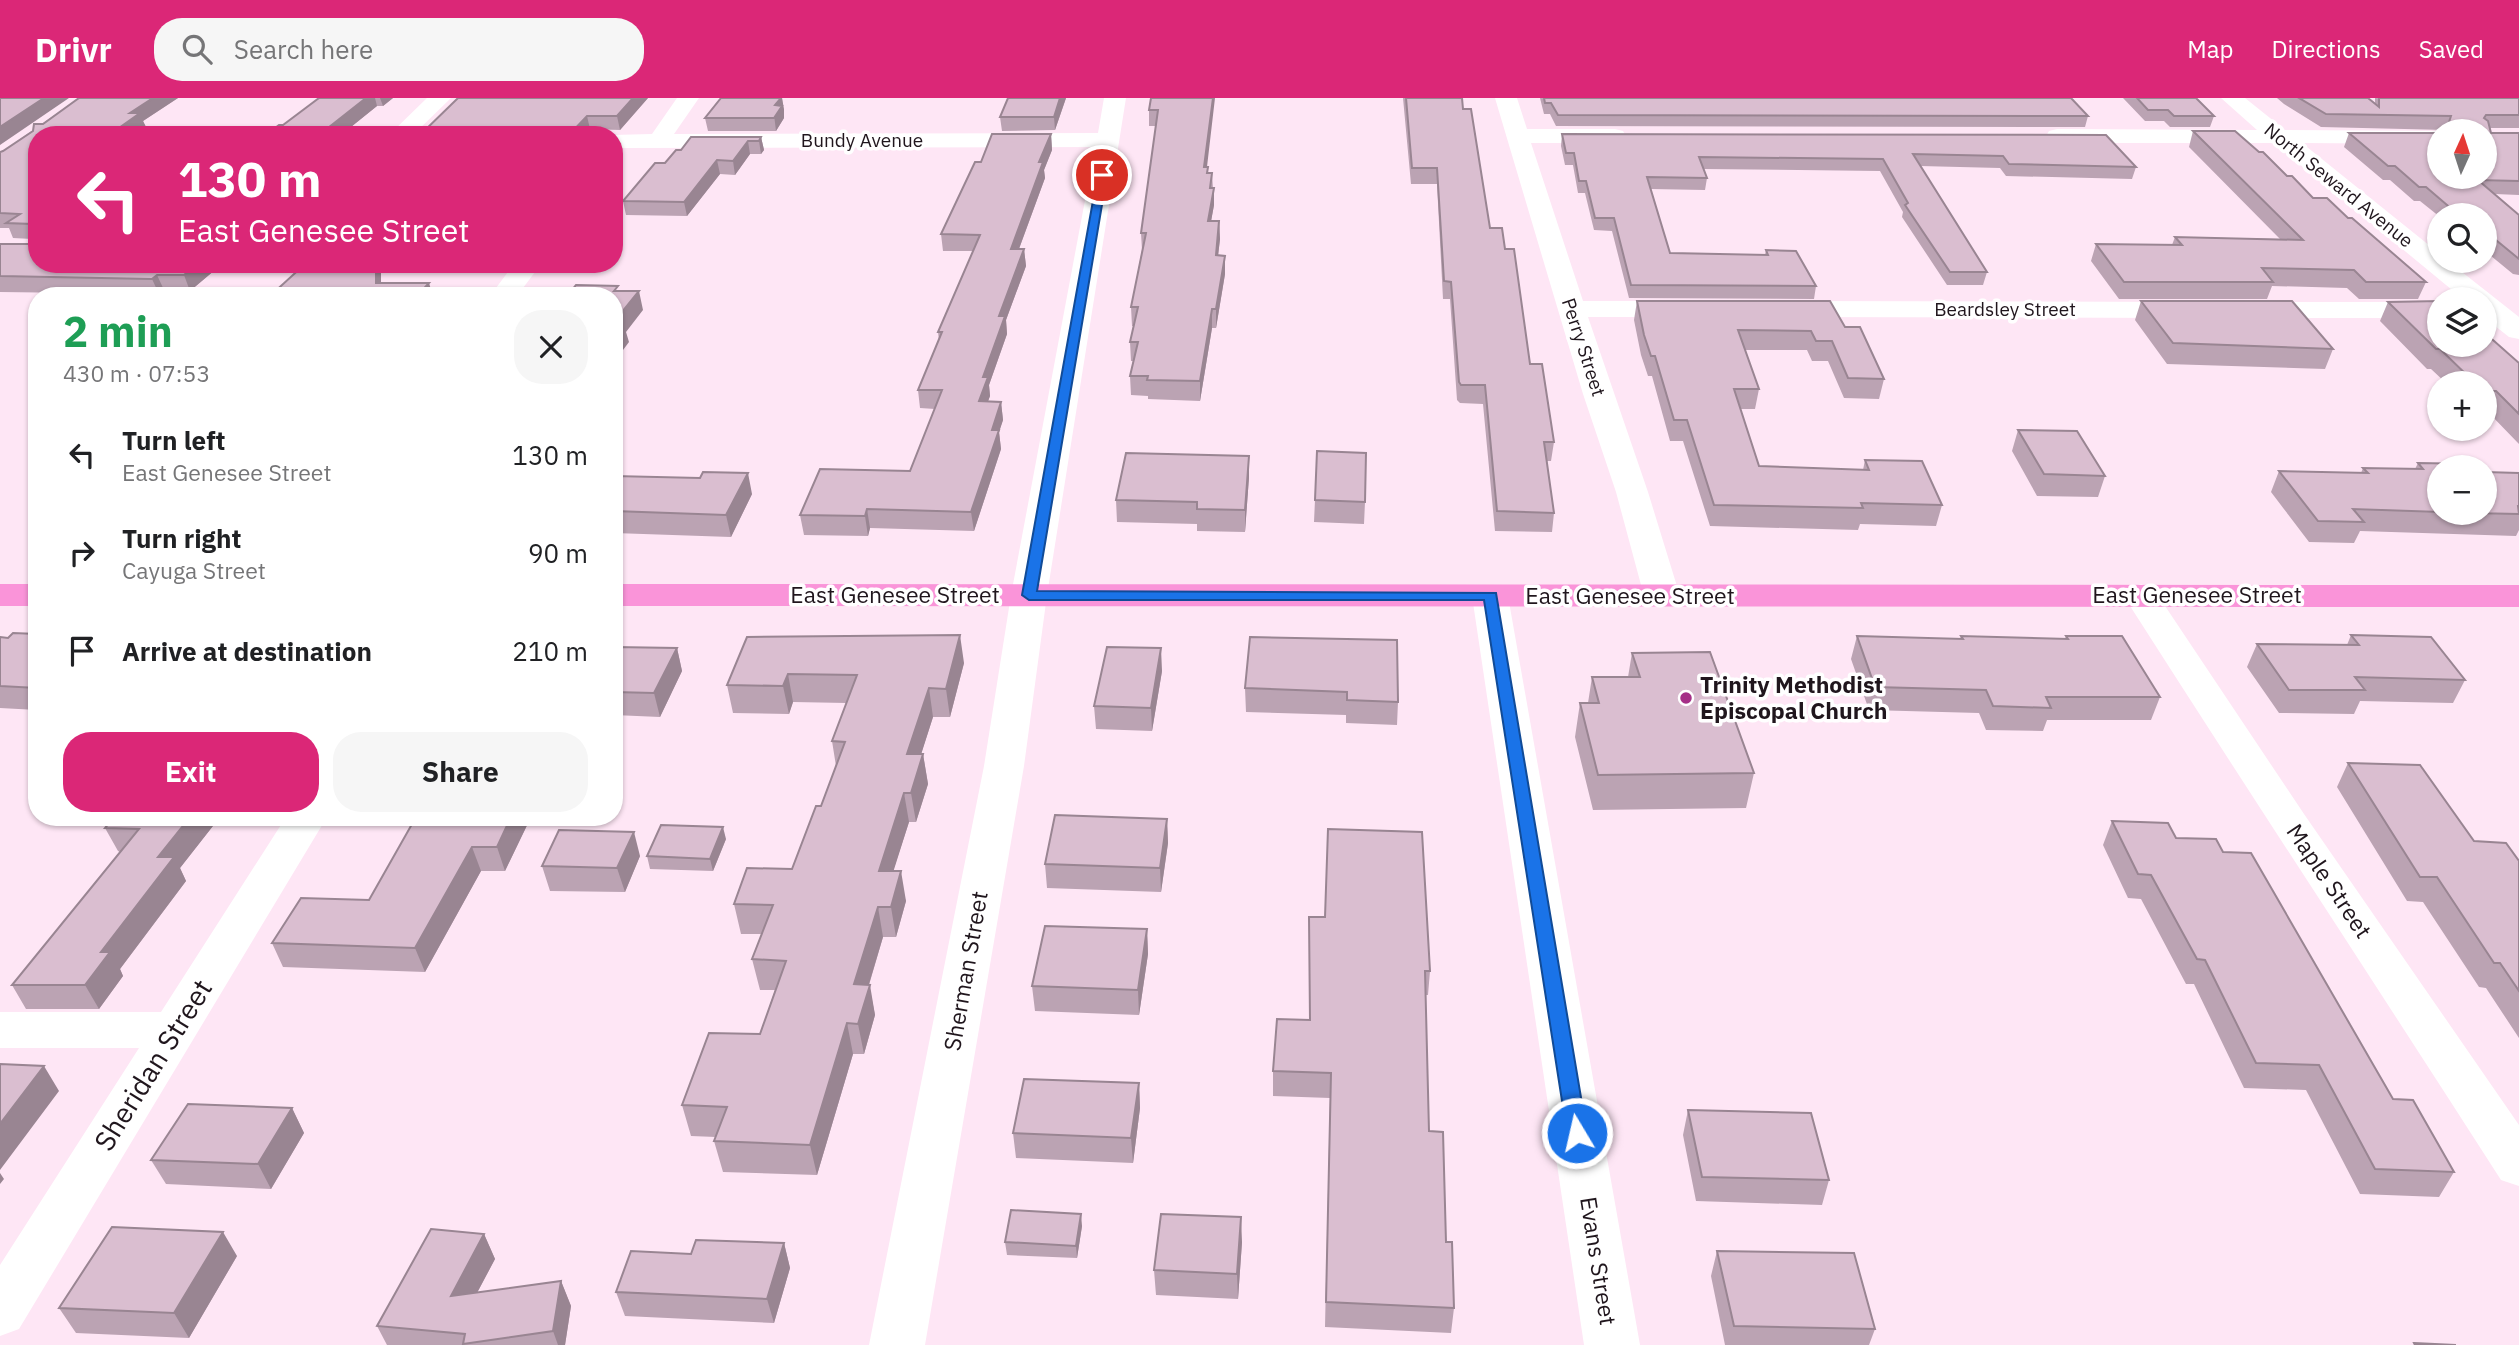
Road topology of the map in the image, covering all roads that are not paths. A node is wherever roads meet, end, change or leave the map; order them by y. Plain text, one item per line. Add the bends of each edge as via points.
1 (440, 98) edge
2 (688, 98) edge
3 (1115, 98) edge
4 (1506, 98) edge
5 (2232, 98) edge
6 (410, 126) edge
7 (1518, 136) junction
8 (1636, 136) edge
9 (2031, 136) edge
10 (2279, 136) junction
11 (2427, 137) edge
12 (659, 140) junction
13 (1109, 140) junction
14 (623, 143) edge
15 (521, 273) edge
16 (510, 287) edge
17 (2462, 287) edge
18 (1571, 309) junction
19 (1709, 309) edge
20 (1764, 309) edge
21 (2427, 310) edge
22 (2497, 315) edge
23 (2519, 331) edge
24 (0, 595) edge
25 (28, 595) edge
26 (1029, 595) junction
27 (2141, 595) junction
28 (623, 596) edge
29 (1490, 596) junction
30 (1662, 596) junction
31 (2519, 596) edge
32 (301, 826) edge
33 (0, 1030) edge
34 (175, 1030) junction
35 (2519, 1166) edge
36 (0, 1312) edge
37 (897, 1345) edge
38 (1612, 1345) edge

1 - 6 street
2 - 12 street
3 - 13 street, Sherman Street
4 - 7 street, Perry Street
5 - 10 street, North Seward Avenue
7 - 8 street
7 - 18 street, Perry Street
9 - 10 street
10 - 11 street
10 - 17 street, North Seward Avenue
12 - 13 street, Bundy Avenue
12 - 14 street, Bundy Avenue
13 - 26 street, Sherman Street
15 - 16 street
18 - 19 street
18 - 30 street, Perry Street
20 - 21 street, Beardsley Street
22 - 23 street, North Seward Avenue
24 - 25 highway
26 - 28 highway, East Genesee Street
26 - 29 highway, East Genesee Street
26 - 37 street, Sherman Street via 1004,766
27 - 30 highway, East Genesee Street
27 - 31 highway, East Genesee Street
27 - 35 street, Maple Street
29 - 30 highway, East Genesee Street
29 - 38 street, Evans Street
32 - 34 street, Sheridan Street
33 - 34 street
34 - 36 street, Sheridan Street

